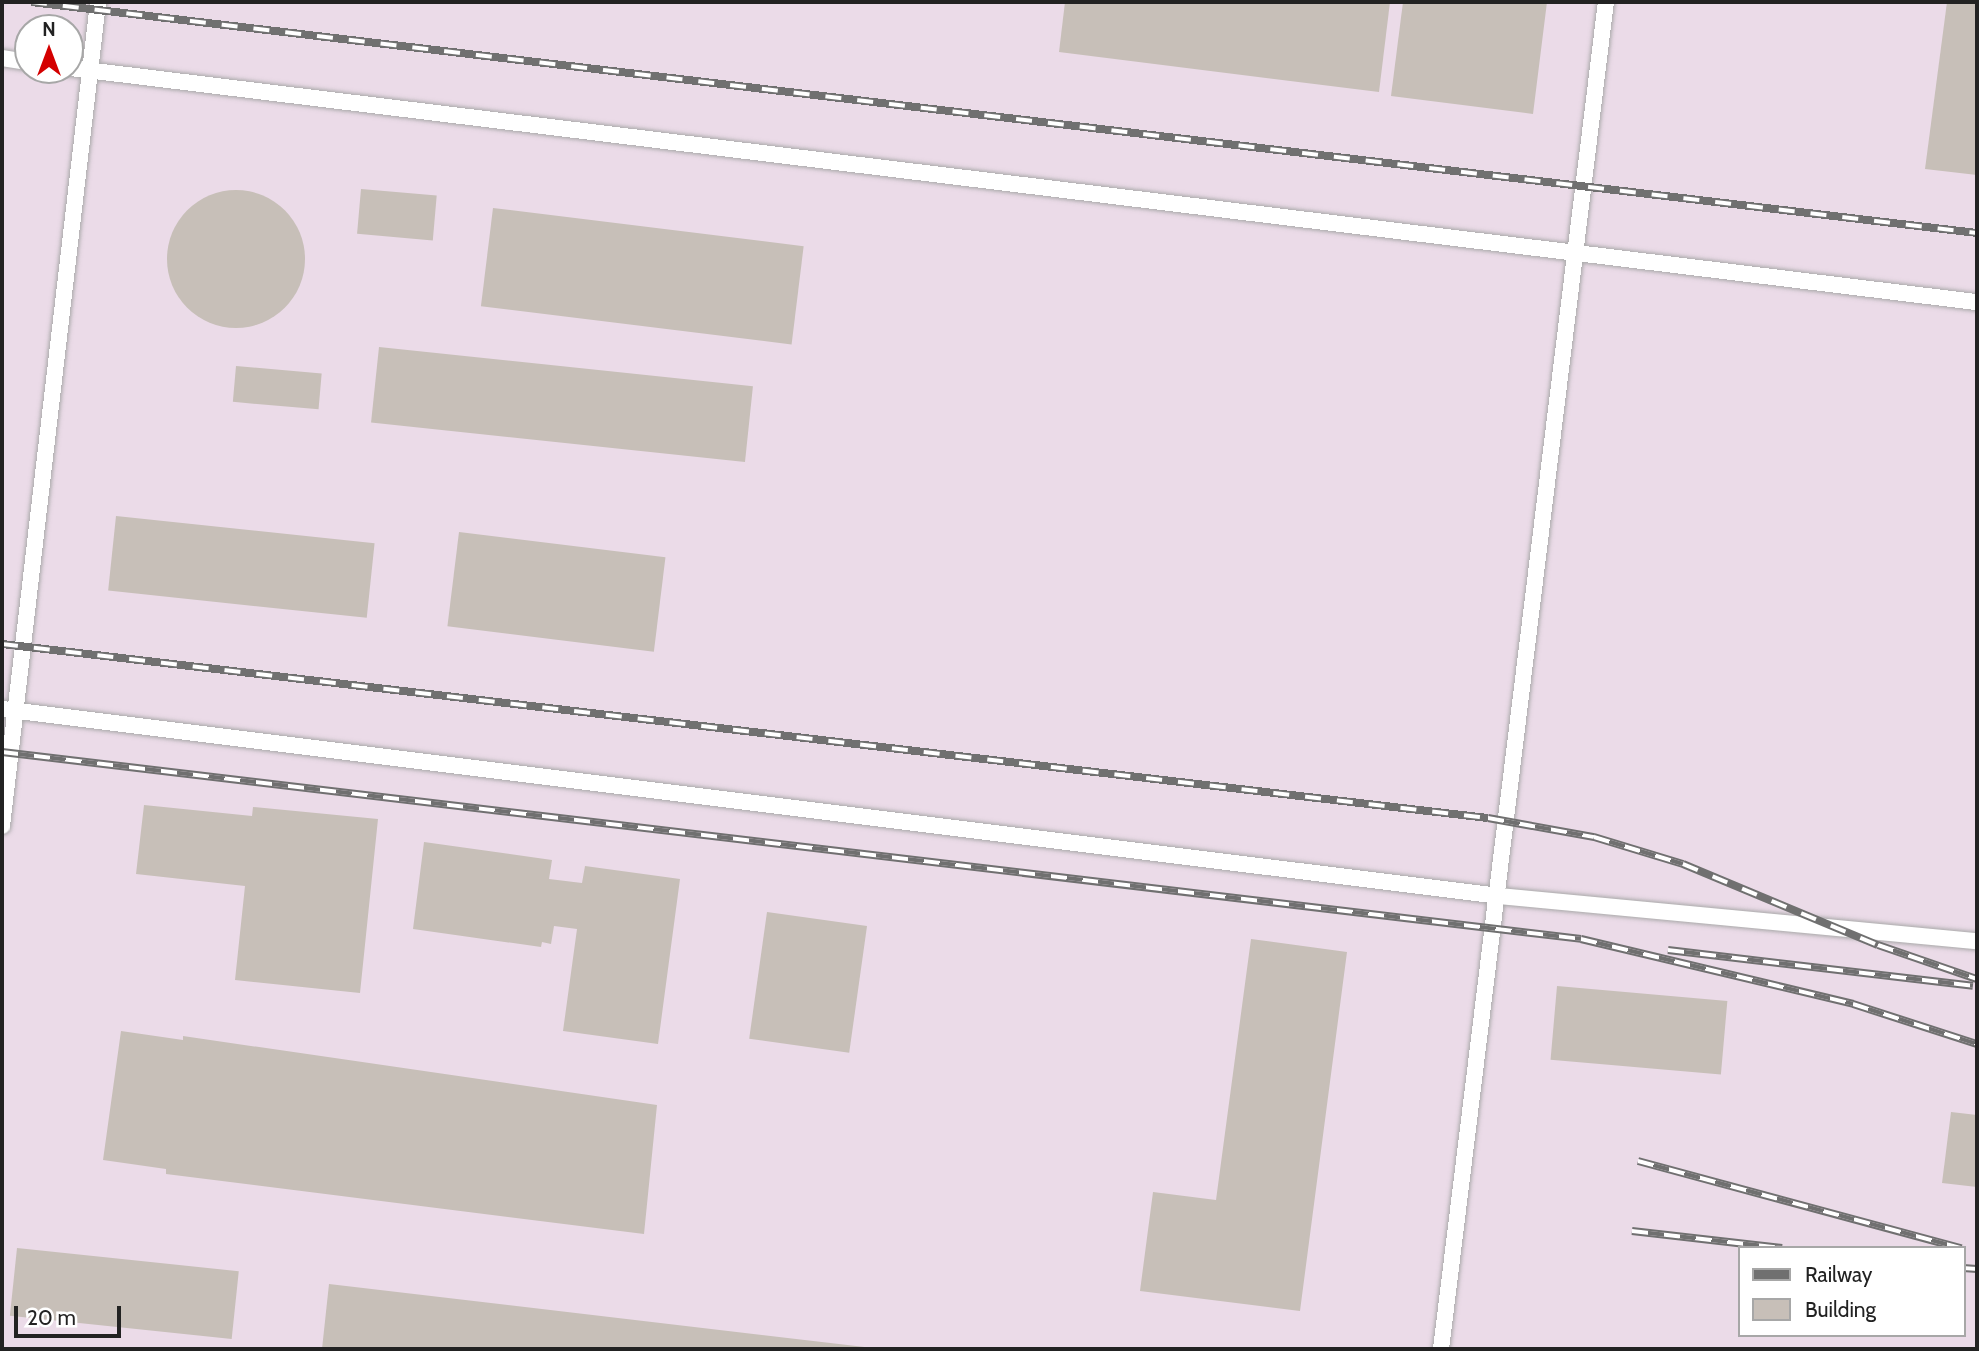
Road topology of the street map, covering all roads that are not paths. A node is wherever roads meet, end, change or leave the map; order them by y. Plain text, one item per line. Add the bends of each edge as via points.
1 (98, 2) edge
2 (1606, 2) edge
3 (84, 70) edge
4 (92, 71) junction
5 (1578, 253) junction
6 (1977, 302) edge
7 (8, 710) edge
8 (2, 826) edge
9 (1499, 896) junction
10 (1977, 941) edge
11 (1441, 1349) edge

1 - 4 lane
2 - 5 lane
3 - 4 lane
4 - 5 lane
4 - 7 lane
5 - 6 lane
5 - 9 lane
7 - 8 lane
7 - 9 lane
9 - 10 lane
9 - 11 lane

